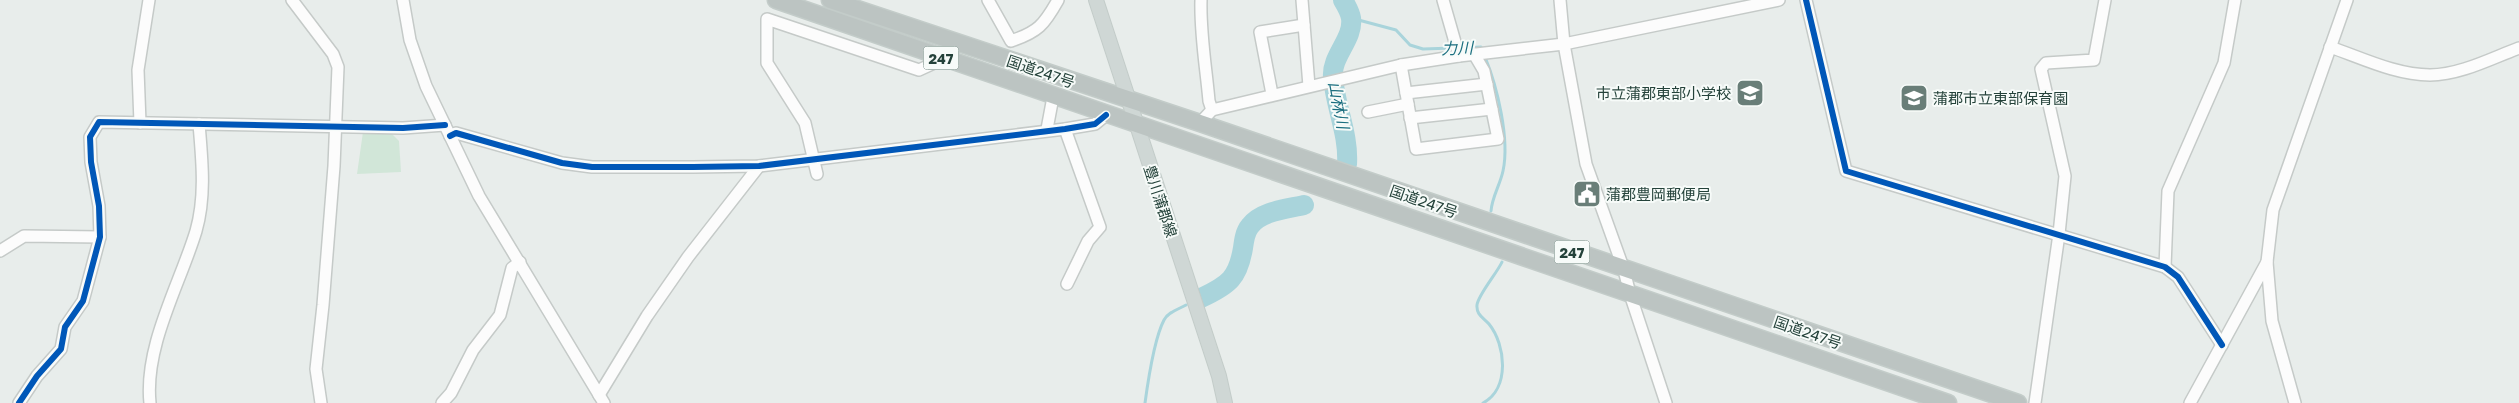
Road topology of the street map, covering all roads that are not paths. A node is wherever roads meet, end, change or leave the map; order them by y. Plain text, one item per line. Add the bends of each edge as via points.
1 (149, 0) edge
2 (292, 0) edge
3 (403, 0) edge
4 (776, 0) edge
5 (830, 0) edge
6 (988, 0) edge
7 (1058, 0) edge
8 (1096, 0) edge
9 (1201, 0) edge
10 (1302, 0) edge
11 (1443, 0) edge
12 (1560, 0) edge
13 (1779, 0) edge
14 (1806, 0) edge
15 (2105, 0) edge
16 (2235, 0) edge
17 (2347, 0) edge
18 (1304, 25) junction
19 (1564, 44) junction
20 (2330, 47) junction
21 (2519, 48) edge
22 (1458, 50) junction
23 (1481, 53) junction
24 (943, 59) junction
25 (1401, 66) junction
26 (1487, 84) junction
27 (1309, 86) junction
28 (1272, 94) junction
29 (1053, 97) junction
30 (1407, 99) junction
31 (1127, 101) junction
32 (1492, 109) junction
33 (1212, 110) junction
34 (1368, 112) dead end
35 (1106, 115) junction
36 (1410, 118) junction
37 (140, 123) junction
38 (199, 124) junction
39 (1136, 124) junction
40 (1200, 124) junction
41 (445, 125) junction
42 (335, 126) junction
43 (1065, 128) junction
44 (1047, 130) junction
45 (450, 136) junction
46 (812, 158) junction
47 (759, 166) junction
48 (816, 174) dead end
49 (2059, 234) junction
50 (100, 237) junction
51 (0, 251) edge
52 (520, 262) junction
53 (2266, 262) junction
54 (2165, 267) junction
55 (1624, 270) junction
56 (1066, 284) dead end
57 (1630, 294) junction
58 (2222, 344) junction
59 (602, 399) edge
60 (20, 403) edge
61 (150, 403) edge
62 (321, 403) edge
63 (442, 403) edge
64 (1225, 403) edge
65 (1666, 403) edge
66 (1948, 403) edge
67 (2018, 403) edge
68 (2035, 403) edge
69 (2190, 403) edge
70 (2295, 403) edge

1 - 37 street via 138,70
2 - 42 street via 333,54 338,67
3 - 41 street via 410,40 426,86
4 - 24 highway, 国道247号 / 247
5 - 31 highway, 国道247号 / 247
6 - 7 street via 1011,41 1032,34 1045,23
8 - 31 main road, 豊川蒲郡線
9 - 33 street via 1200,35 1204,47 1208,102
10 - 18 street
11 - 22 street
12 - 19 street
13 - 19 street
14 - 49 street via 1846,172
15 - 49 street via 2094,60 2046,63 2041,69 2065,176
16 - 54 street via 2224,62 2168,191
17 - 20 street
18 - 27 street
18 - 28 street via 1260,32
19 - 23 street
19 - 55 street via 1586,164
20 - 21 street via 2405,73 2432,75 2458,71
20 - 53 street via 2273,210
22 - 23 street
22 - 25 street
23 - 26 street
24 - 29 highway, 国道247号 / 247
24 - 46 street via 919,70 767,19 767,64 805,123
25 - 27 street
25 - 30 street
26 - 30 street
26 - 32 street
27 - 28 street
28 - 33 street
29 - 35 highway, 国道247号 / 247
29 - 44 street
30 - 34 street
30 - 36 street
31 - 39 main road, 豊川蒲郡線
31 - 40 highway, 国道247号 / 247
32 - 36 street
32 - 36 street via 1498,139 1416,150
33 - 40 street
35 - 39 highway, 国道247号 / 247
35 - 43 street via 1095,124
37 - 38 street
37 - 50 street via 99,122 90,137
38 - 42 street
38 - 61 street via 202,201 196,230 164,316 152,364
39 - 57 highway, 国道247号 / 247
39 - 64 main road, 豊川蒲郡線
40 - 55 highway, 国道247号 / 247
41 - 42 street via 403,128
41 - 45 street
42 - 62 street via 316,369
43 - 44 street
43 - 56 street via 1100,227 1088,241
44 - 46 street
45 - 47 street via 456,133 562,163 592,167
45 - 52 street via 479,196
46 - 47 street
46 - 48 street
47 - 59 street via 652,308
49 - 54 street
49 - 68 street
50 - 51 street via 24,236
50 - 60 street via 83,301 65,327 61,349 37,376
52 - 59 street
52 - 63 street via 512,268 500,315 473,350
53 - 58 street
53 - 70 street via 2272,321
54 - 58 street via 2178,277
55 - 57 street
55 - 67 highway, 国道247号 / 247
57 - 65 street
57 - 66 highway, 国道247号 / 247
58 - 69 street

